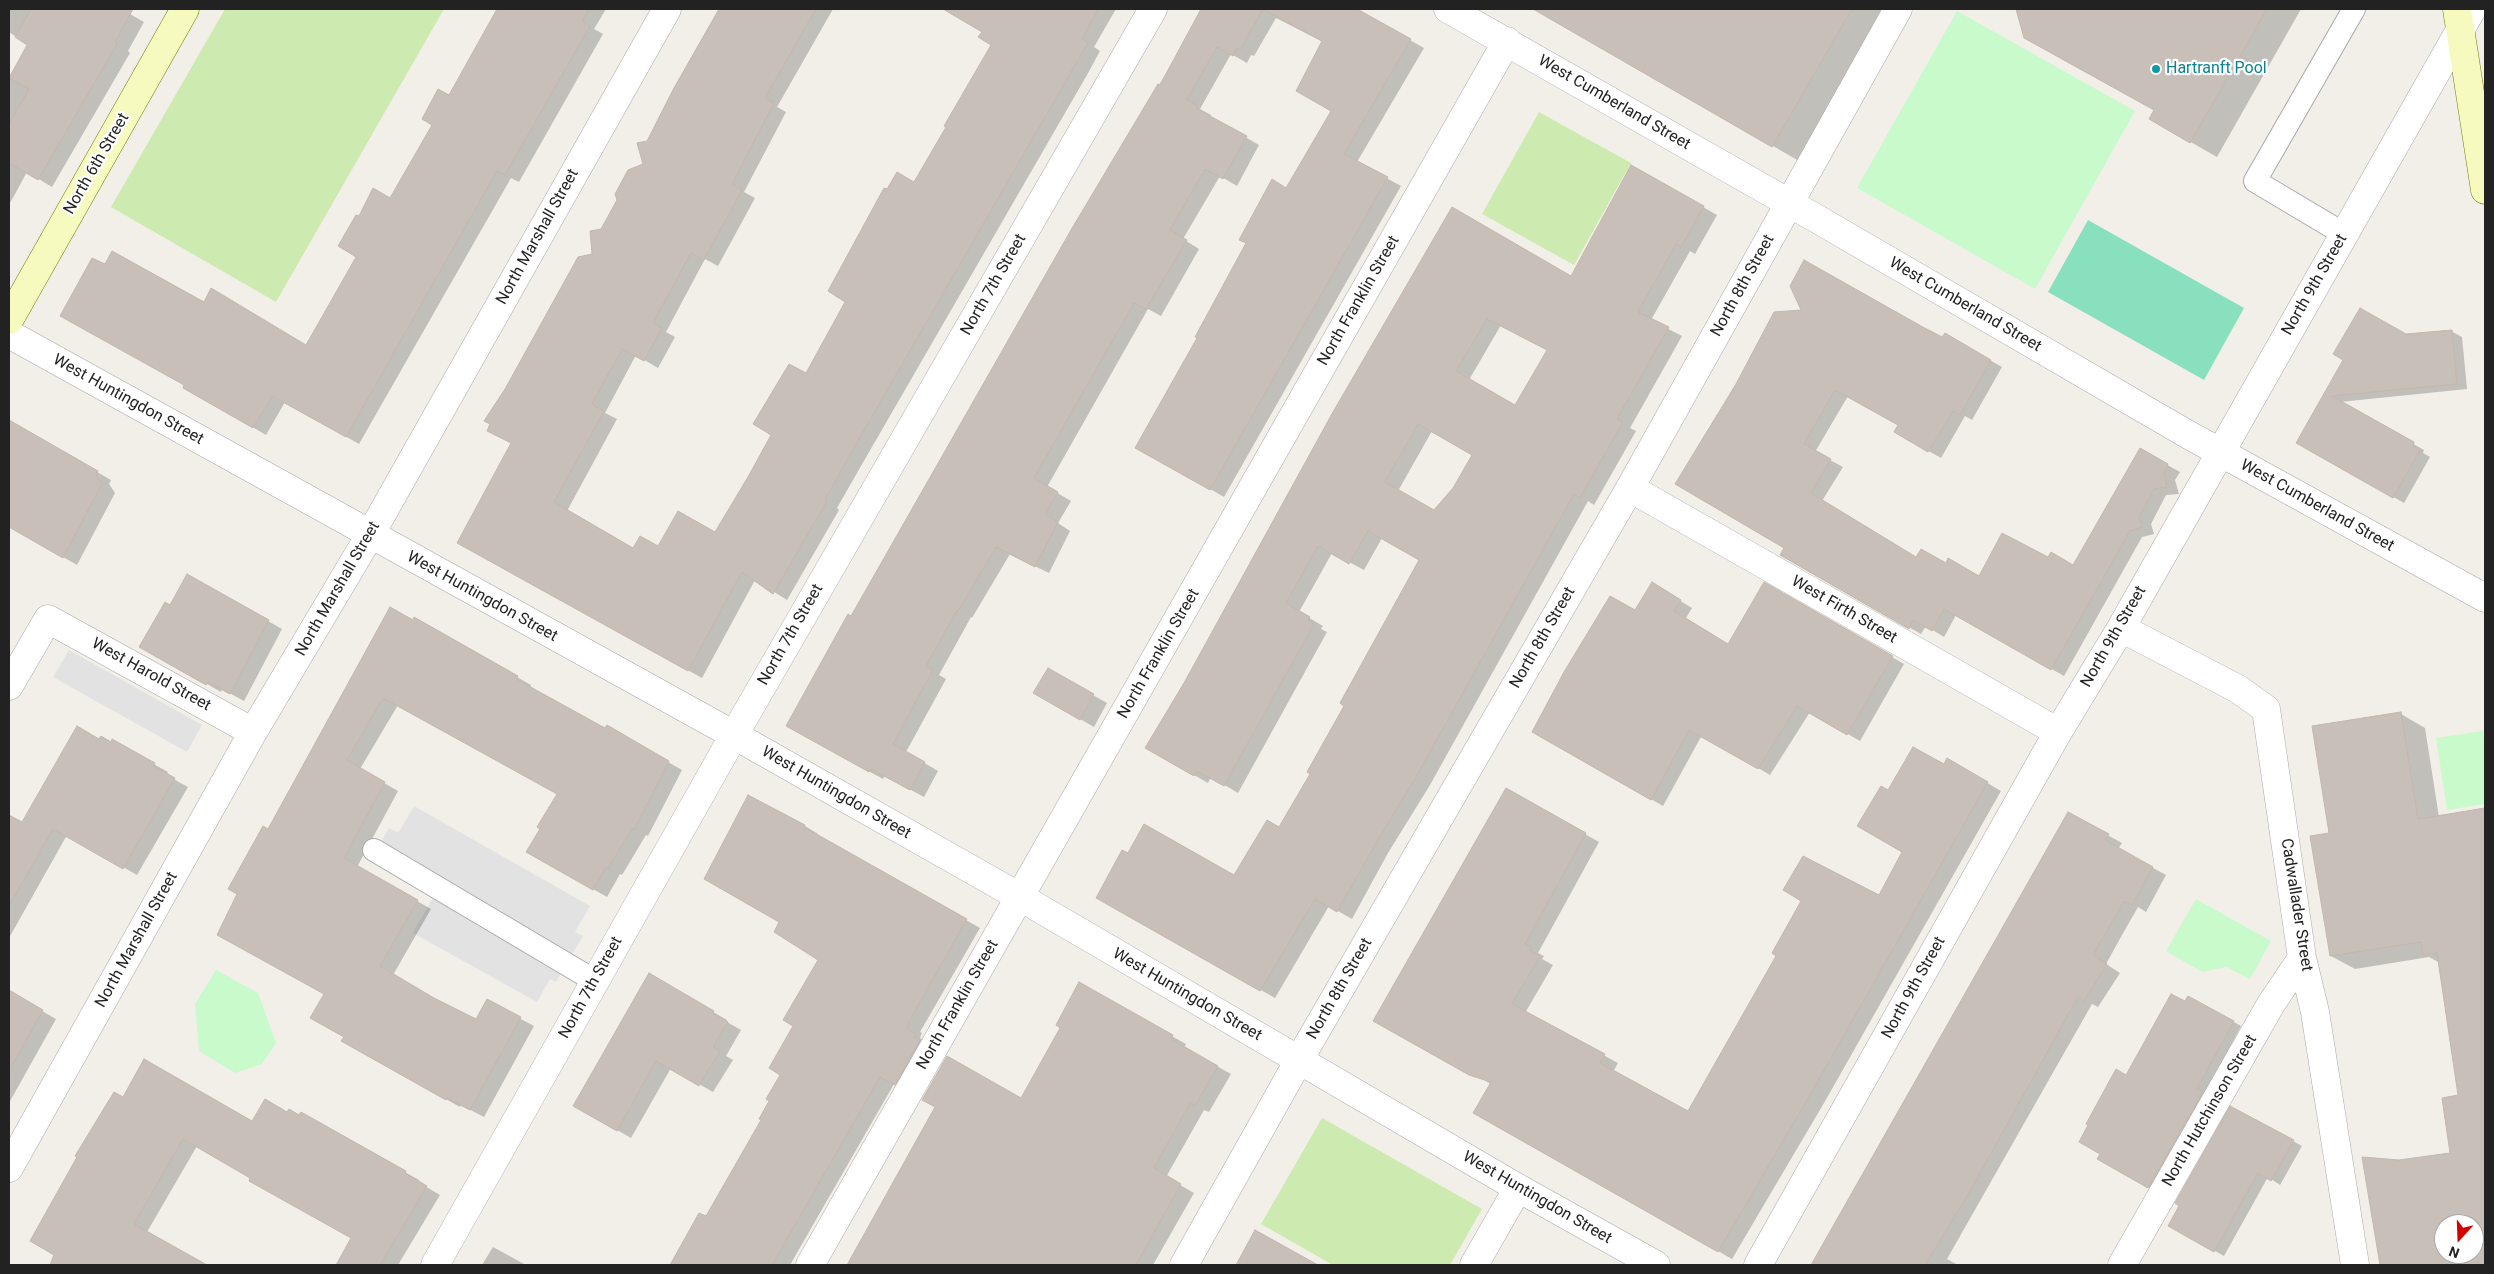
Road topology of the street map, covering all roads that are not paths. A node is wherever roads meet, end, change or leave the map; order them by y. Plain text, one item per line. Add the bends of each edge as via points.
1 (185, 9) edge
2 (667, 9) edge
3 (1153, 9) edge
4 (1448, 9) edge
5 (1898, 9) edge
6 (2354, 9) edge
7 (2463, 16) edge
8 (1507, 42) junction
9 (2485, 190) edge
10 (1790, 203) junction
11 (2344, 234) junction
12 (9, 320) edge
13 (9, 334) edge
14 (2220, 453) junction
15 (1630, 488) junction
16 (370, 535) junction
17 (2485, 598) edge
18 (2121, 628) junction
19 (9, 686) edge
20 (253, 732) junction
21 (2058, 732) junction
22 (734, 735) junction
23 (374, 850) dead end
24 (1020, 897) junction
25 (2302, 958) junction
26 (595, 982) junction
27 (1299, 1060) junction
28 (9, 1168) edge
29 (1518, 1188) junction
30 (435, 1265) edge
31 (810, 1265) edge
32 (1184, 1265) edge
33 (1474, 1265) edge
34 (1656, 1265) edge
35 (1758, 1265) edge
36 (2122, 1265) edge
37 (2355, 1265) edge

1 - 12 main road, North 6th Street
2 - 16 street, North Marshall Street
3 - 22 street, North 7th Street
4 - 8 street, West Cumberland Street
5 - 10 street, North 8th Street
6 - 11 lane via 2255,181
7 - 9 main road
7 - 11 street, North 9th Street
8 - 10 street, West Cumberland Street
8 - 24 street, North Franklin Street
10 - 14 street, West Cumberland Street
10 - 15 street, North 8th Street
11 - 14 street, North 9th Street
13 - 16 street, West Huntingdon Street
14 - 17 street, West Cumberland Street
14 - 18 street, North 9th Street
15 - 21 street, West Firth Street
15 - 27 street, North 8th Street
16 - 20 street, North Marshall Street
16 - 22 street, West Huntingdon Street
18 - 21 street, North 9th Street
18 - 25 street, Cadwallader Street via 2238,689 2266,709
19 - 20 street, West Harold Street via 48,619
20 - 28 street, North Marshall Street
21 - 35 street, North 9th Street
22 - 24 street, West Huntingdon Street
22 - 26 street, North 7th Street
23 - 26 lane
24 - 27 street, West Huntingdon Street
24 - 31 street, North Franklin Street
25 - 36 street, North Hutchinson Street via 2271,1004
25 - 37 street, Cadwallader Street via 2315,1012
26 - 30 street, North 7th Street
27 - 29 street, West Huntingdon Street
27 - 32 street, North 8th Street
29 - 33 street
29 - 34 street, West Huntingdon Street

